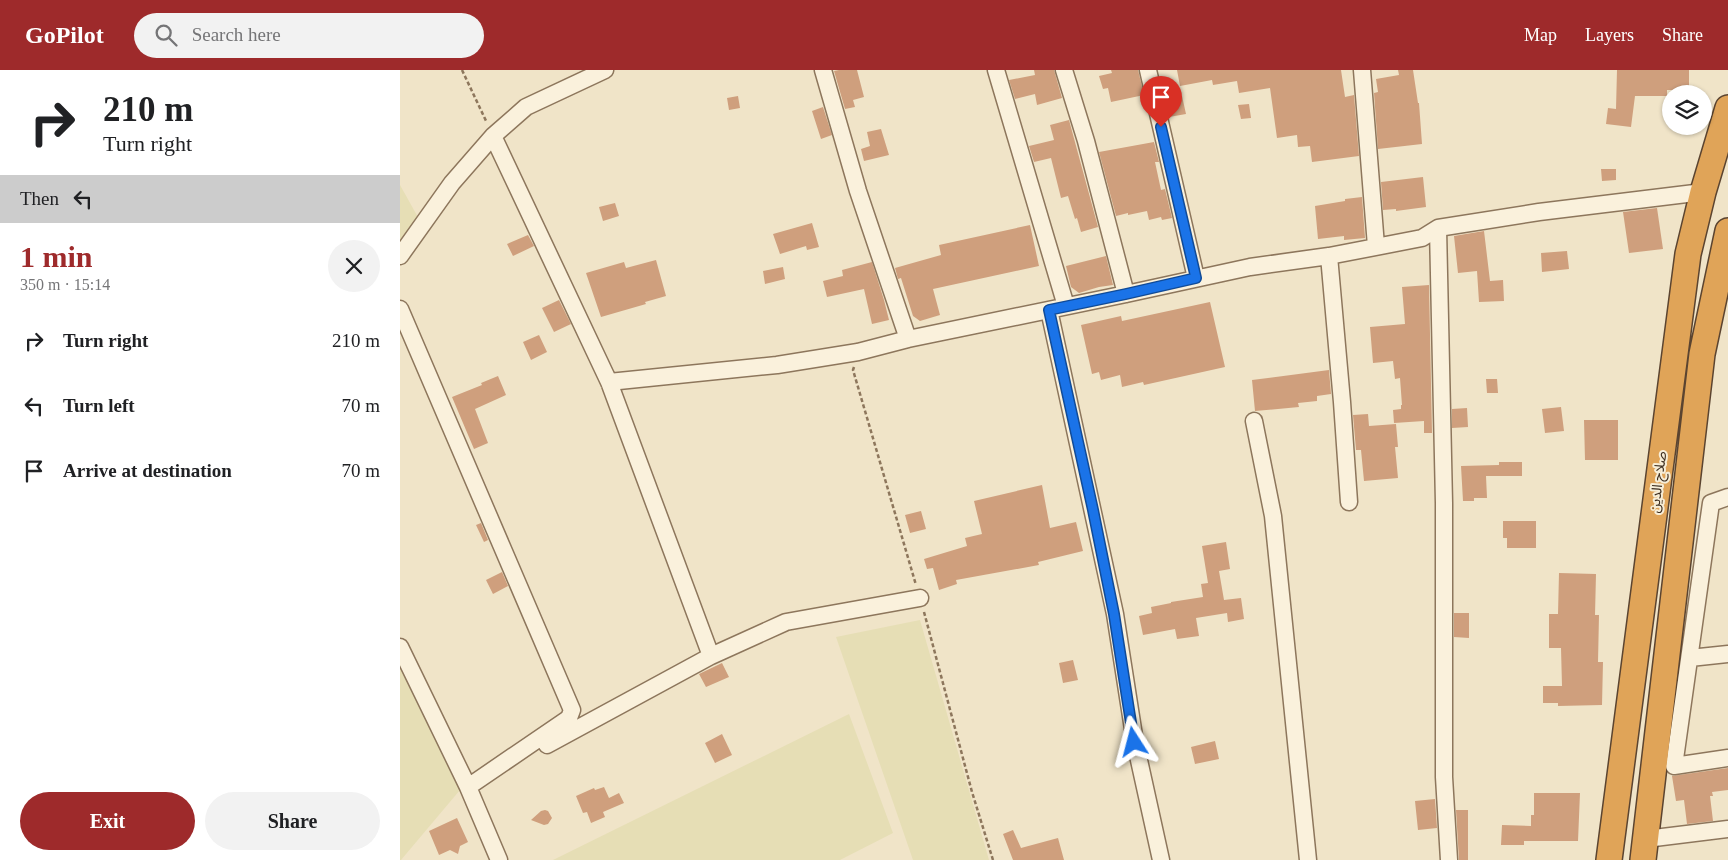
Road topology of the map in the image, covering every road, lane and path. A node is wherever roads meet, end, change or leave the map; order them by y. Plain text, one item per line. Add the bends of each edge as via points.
1 (462, 70) edge
2 (605, 70) edge
3 (823, 70) edge
4 (996, 70) edge
5 (1064, 70) edge
6 (1148, 70) edge
7 (1362, 70) edge
8 (1728, 108) edge
9 (493, 136) junction
10 (1703, 192) junction
11 (1438, 228) junction
12 (1728, 231) edge
13 (1376, 246) junction
14 (400, 256) edge
15 (1329, 256) junction
16 (1196, 278) junction
17 (1126, 294) junction
18 (1066, 306) junction
19 (400, 309) edge
20 (1049, 310) junction
21 (908, 339) junction
22 (609, 382) junction
23 (1254, 421) dead end
24 (1728, 497) edge
25 (1349, 502) dead end
26 (920, 598) dead end
27 (400, 647) edge
28 (1728, 654) edge
29 (711, 656) junction
30 (1690, 658) junction
31 (1728, 758) edge
32 (468, 787) junction
33 (1728, 828) edge
34 (1645, 850) edge
35 (499, 860) edge
36 (1160, 860) edge
37 (1308, 860) edge
38 (1449, 860) edge
39 (1608, 860) edge

1 - 9 path
2 - 9 street via 526,107
3 - 21 street via 858,191
4 - 18 street
5 - 17 street
6 - 16 street
7 - 13 street
8 - 10 highway, صلاح الدين
9 - 14 street via 452,183
9 - 22 street
10 - 11 street
10 - 39 highway, صلاح الدين via 1688,254
11 - 13 street via 1422,238
11 - 38 street via 1444,503 1444,777
12 - 34 highway, صلاح الدين via 1702,354
13 - 15 street
15 - 16 street
15 - 25 street
16 - 17 street
17 - 18 street
18 - 20 street
19 - 32 street via 572,710 569,718
20 - 21 street
20 - 36 street via 1113,605 1134,742
21 - 22 street via 858,352 777,365
22 - 29 street
23 - 37 street via 1273,516
24 - 30 street via 1712,503
26 - 29 street via 786,622
27 - 32 street
28 - 30 street
29 - 32 street
30 - 31 street via 1674,766
32 - 35 street
33 - 34 street

